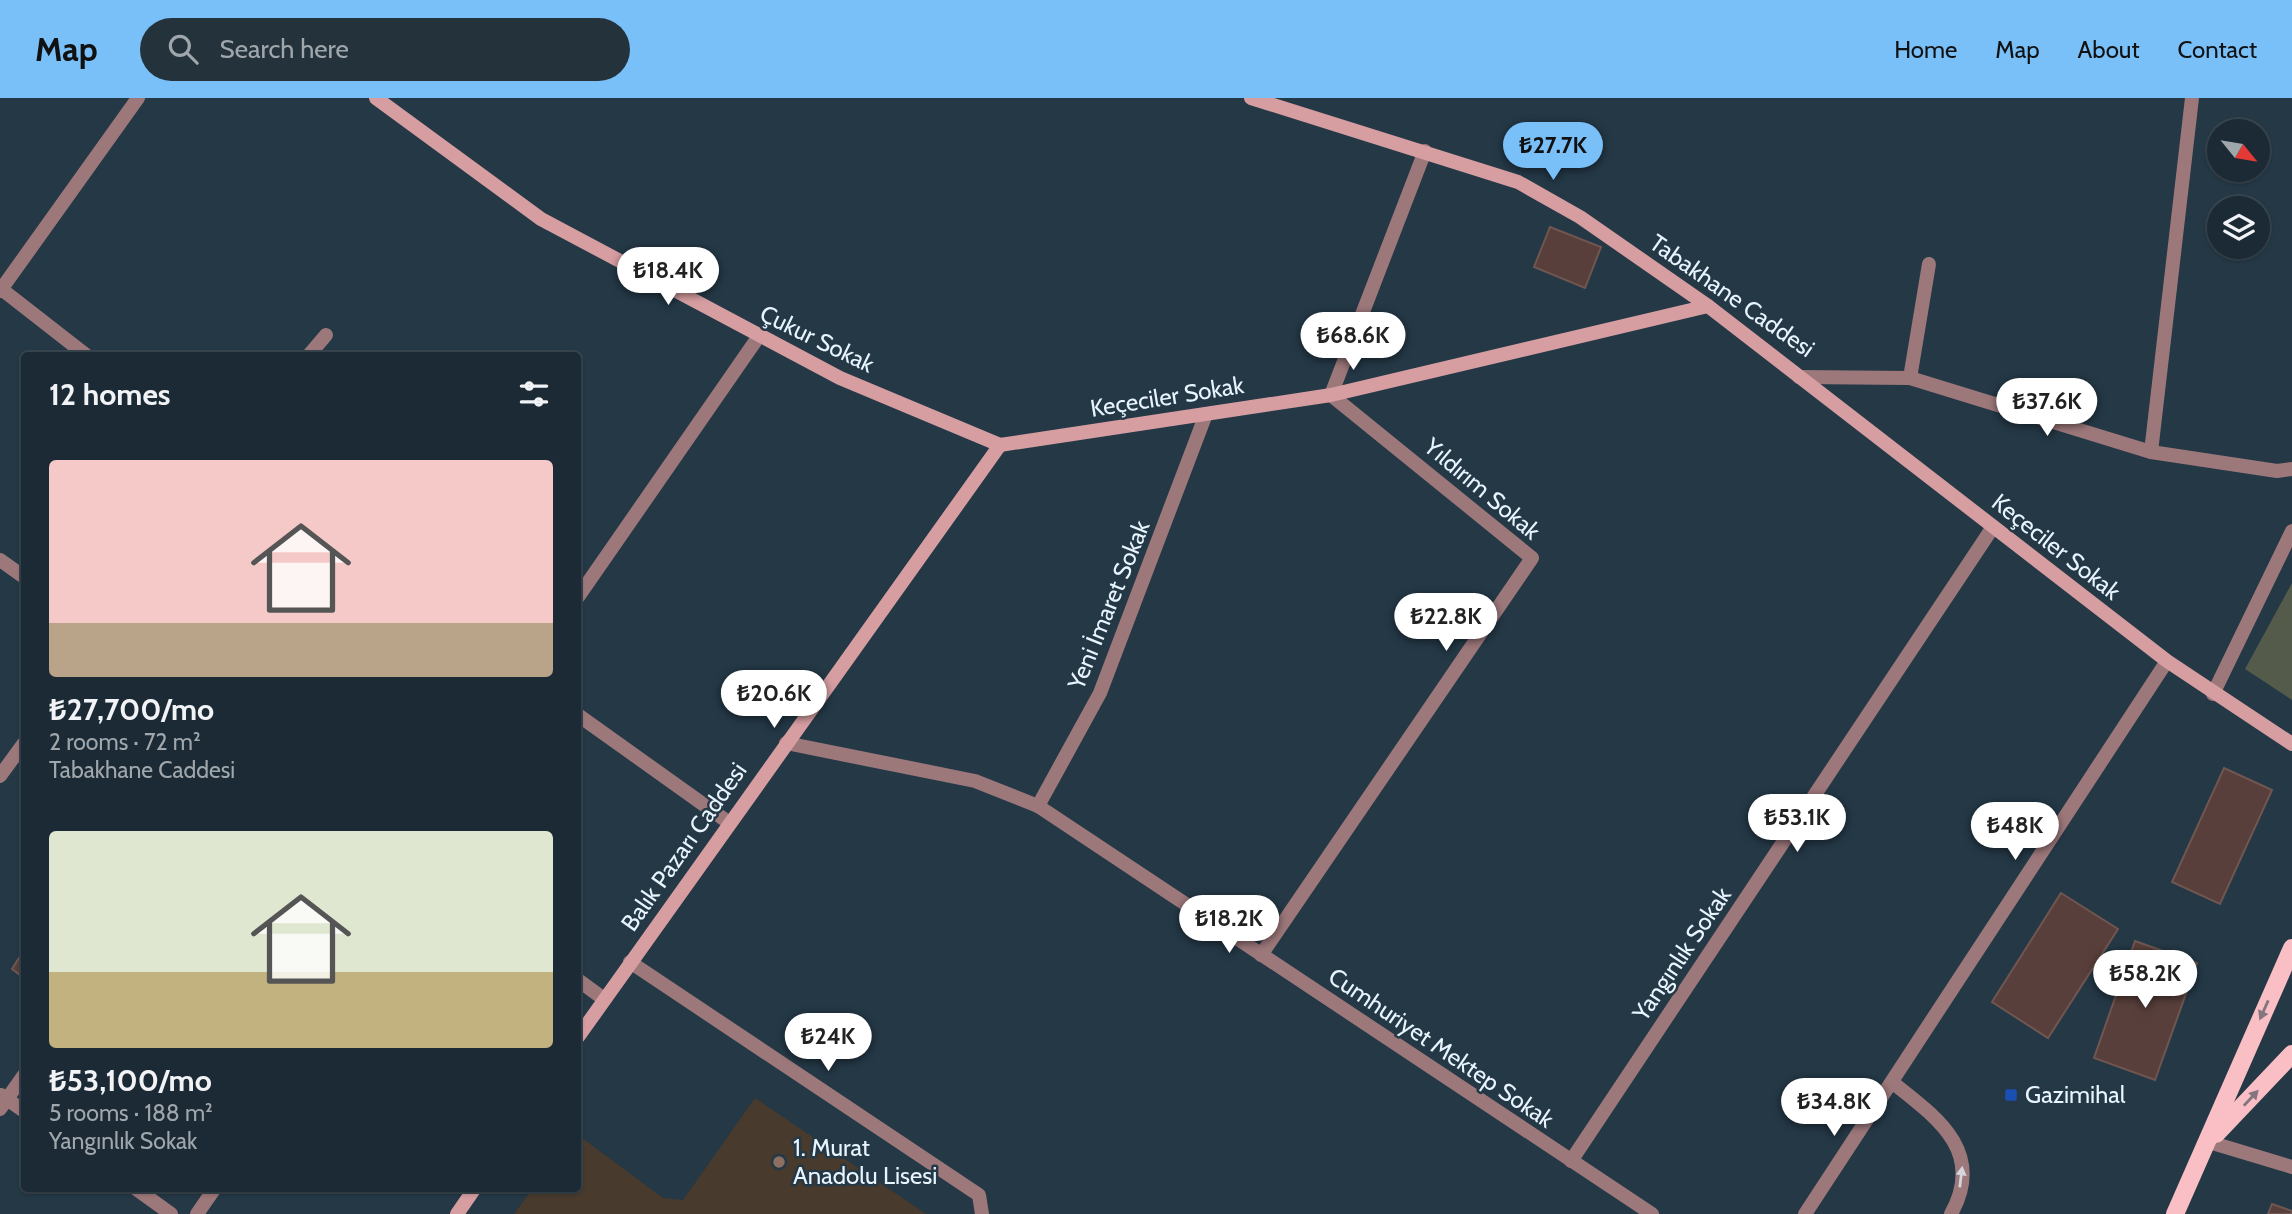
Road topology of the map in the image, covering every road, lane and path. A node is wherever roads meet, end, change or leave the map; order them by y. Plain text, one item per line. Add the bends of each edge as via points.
1 (138, 98) edge
2 (376, 98) edge
3 (1251, 98) edge
4 (2192, 98) edge
5 (1425, 151) junction
6 (1928, 264) dead end
7 (0, 289) edge
8 (1708, 306) junction
9 (326, 335) dead end
10 (759, 336) junction
11 (82, 352) edge
12 (312, 352) edge
13 (1799, 377) junction
14 (1910, 378) junction
15 (1331, 395) junction
16 (1206, 414) junction
17 (1000, 445) junction
18 (2151, 452) junction
19 (2292, 469) edge
20 (1993, 527) junction
21 (2292, 531) edge
22 (0, 559) edge
23 (21, 575) edge
24 (581, 593) edge
25 (2167, 661) junction
26 (2213, 694) junction
27 (581, 717) edge
28 (786, 743) junction
29 (2292, 744) edge
30 (21, 747) edge
31 (0, 776) edge
32 (1038, 806) junction
33 (728, 822) junction
34 (2292, 948) edge
35 (1261, 956) junction
36 (630, 962) junction
37 (581, 982) edge
38 (604, 999) junction
39 (581, 1033) edge
40 (2292, 1054) edge
41 (21, 1079) edge
42 (1892, 1082) junction
43 (2, 1101) edge
44 (21, 1110) edge
45 (2209, 1142) junction
46 (1571, 1161) junction
47 (2292, 1167) edge
48 (141, 1192) edge
49 (212, 1192) edge
50 (472, 1192) edge
51 (171, 1214) edge
52 (197, 1214) edge
53 (457, 1214) edge
54 (982, 1214) edge
55 (1652, 1214) edge
56 (1805, 1214) edge
57 (1951, 1214) edge
58 (2175, 1214) edge

1 - 7 street
2 - 10 street, Çukur Sokak via 541,219
3 - 5 street, Tabakhane Caddesi
4 - 18 street
5 - 8 street, Tabakhane Caddesi via 1518,182 1580,217
5 - 15 street
6 - 14 street
7 - 11 street
8 - 13 street, Tabakhane Caddesi
8 - 15 street, Keçeciler Sokak
9 - 12 street
10 - 17 street, Çukur Sokak via 840,378
10 - 24 street
13 - 14 street, Tabakhane Caddesi
13 - 20 street, Keçeciler Sokak
14 - 18 street, Tabakhane Caddesi
15 - 16 street, Keçeciler Sokak
15 - 35 street, Yıldırım Sokak via 1532,558
16 - 17 street, Keçeciler Sokak
16 - 32 street, Yeni İmaret Sokak via 1101,693
17 - 28 street, Balık Pazarı Caddesi
18 - 19 street, Tabakhane Caddesi via 2277,471
20 - 25 street, Keçeciler Sokak
20 - 46 street, Yangınlık Sokak
21 - 26 street
22 - 23 street
25 - 26 street, Keçeciler Sokak
25 - 42 street
26 - 29 street, Keçeciler Sokak
27 - 33 street
28 - 32 street, Cumhuriyet Mektep Sokak via 975,781
28 - 33 street, Balık Pazarı Caddesi
30 - 31 street
32 - 35 street, Cumhuriyet Mektep Sokak
33 - 36 street, Balık Pazarı Caddesi
34 -> 45 main road
35 - 46 street, Cumhuriyet Mektep Sokak
36 - 38 street, Balık Pazarı Caddesi
36 - 54 street via 979,1195
37 - 38 street
38 - 39 street, Balık Pazarı Caddesi
45 -> 40 main road
41 - 43 street
42 - 56 street
57 -> 42 street via 1958,1202 1962,1165 1954,1139 1940,1120
43 - 44 street
45 - 47 street
45 - 58 main road
46 - 55 street, Cumhuriyet Mektep Sokak
48 - 51 street
49 - 52 street
50 - 53 street

